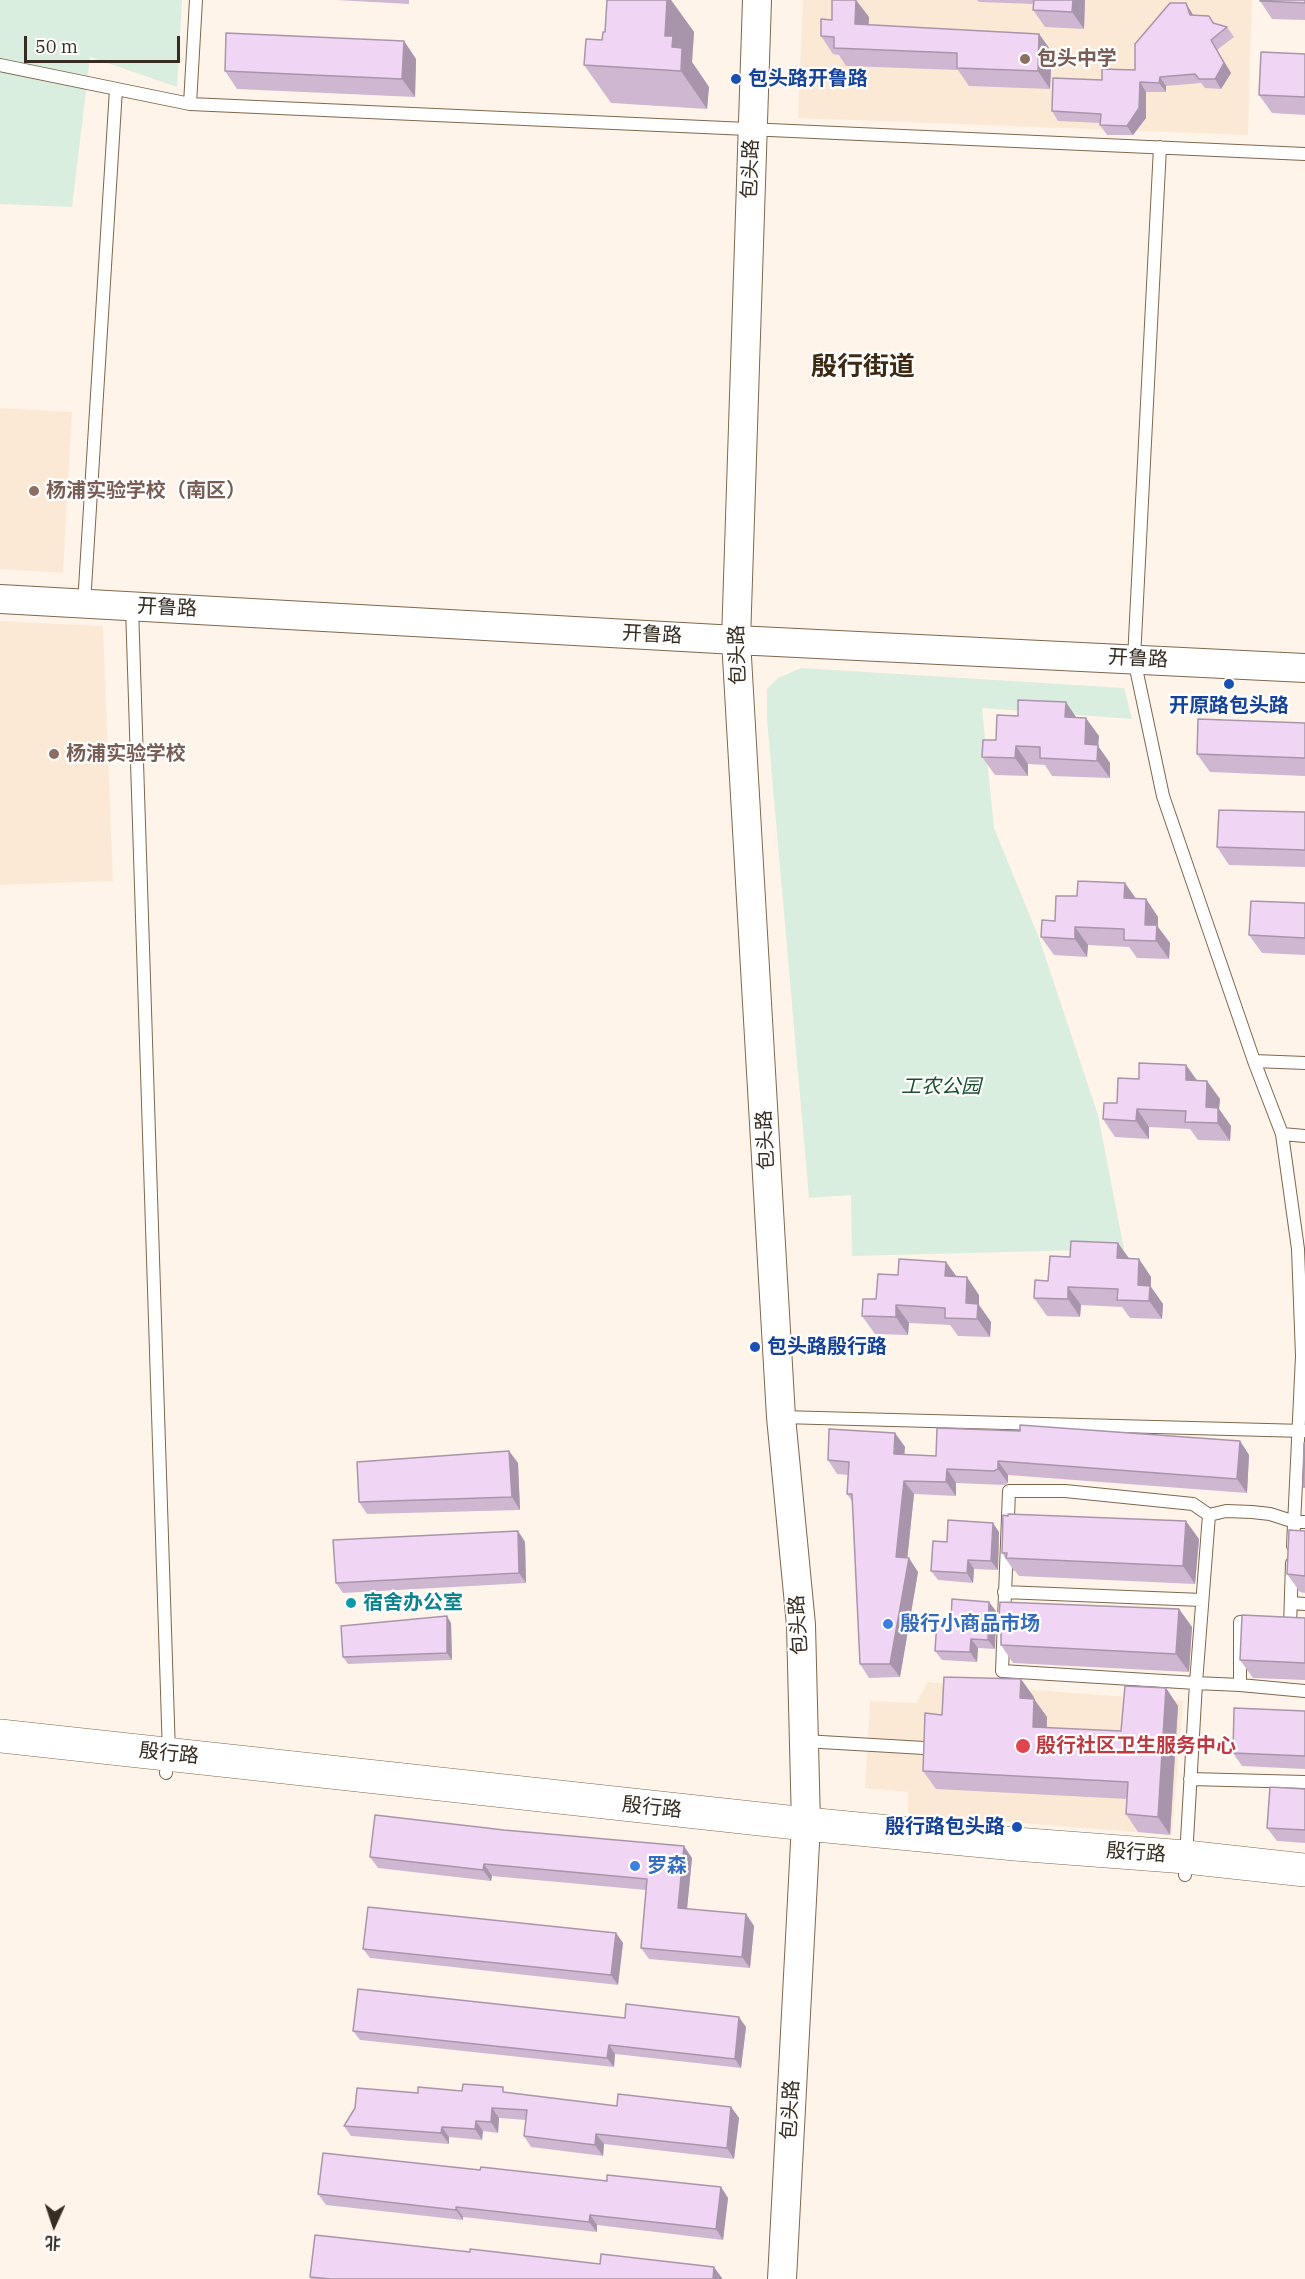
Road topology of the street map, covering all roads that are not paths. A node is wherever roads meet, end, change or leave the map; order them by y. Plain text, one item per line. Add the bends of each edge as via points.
1 (196, 0) edge
2 (756, 4) edge
3 (0, 65) edge
4 (116, 89) junction
5 (190, 105) junction
6 (752, 129) junction
7 (1160, 147) junction
8 (1305, 154) edge
9 (0, 599) edge
10 (84, 604) junction
11 (132, 607) junction
12 (736, 640) junction
13 (1134, 659) junction
14 (1305, 668) edge
15 (1254, 1061) junction
16 (1305, 1063) edge
17 (1281, 1134) junction
18 (1305, 1136) edge
19 (781, 1417) junction
20 (1301, 1431) edge
21 (1209, 1515) junction
22 (1300, 1522) edge
23 (1004, 1592) junction
24 (1202, 1600) junction
25 (1291, 1604) junction
26 (1305, 1604) edge
27 (1196, 1683) junction
28 (1240, 1685) junction
29 (1305, 1691) edge
30 (0, 1736) edge
31 (804, 1741) junction
32 (924, 1748) edge
33 (0, 1756) edge
34 (167, 1763) junction
35 (1190, 1779) junction
36 (1305, 1782) edge
37 (805, 1835) junction
38 (1186, 1866) junction
39 (1305, 1870) edge
40 (1305, 1889) edge
41 (782, 2279) edge

1 - 5 lane
2 - 6 street, 包头路
3 - 4 lane
4 - 5 lane
4 - 10 lane
5 - 6 lane
6 - 7 lane
6 - 12 street, 包头路
7 - 8 lane
7 - 13 lane
9 - 10 street, 开鲁路
10 - 11 street, 开鲁路
11 - 12 street, 开鲁路
11 - 34 lane
12 - 13 street, 开鲁路
12 - 19 street, 包头路
13 - 14 street, 开鲁路
13 - 15 lane via 1163,796
15 - 16 lane
15 - 17 lane
17 - 18 lane
17 - 20 lane via 1298,1249
19 - 20 lane
19 - 31 street, 包头路 via 801,1625
20 - 22 lane
21 - 22 lane via 1252,1512
21 - 23 lane via 1194,1504 1065,1491 1009,1491
21 - 24 lane
22 - 25 lane
23 - 24 lane
23 - 27 lane via 1002,1671
24 - 27 lane
25 - 26 lane
25 - 28 lane via 1290,1627 1240,1622
27 - 28 lane
27 - 35 lane
28 - 29 lane
30 - 34 main road, 殷行路
31 - 32 lane
31 - 37 street, 包头路
33 - 34 main road, 殷行路
34 - 37 main road, 殷行路 via 551,1820
35 - 36 lane
35 - 38 lane
37 - 38 main road, 殷行路
37 - 38 main road, 殷行路 via 1150,1849
37 - 41 street, 包头路
38 - 39 main road, 殷行路
38 - 40 main road, 殷行路

